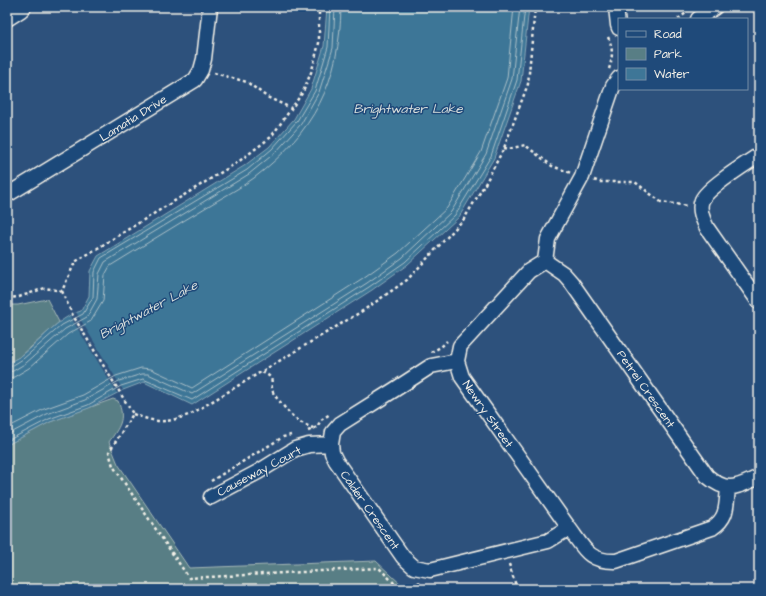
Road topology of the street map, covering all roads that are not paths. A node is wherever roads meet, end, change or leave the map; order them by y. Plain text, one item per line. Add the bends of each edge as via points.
1 (24, 7) edge
2 (210, 7) edge
3 (616, 7) edge
4 (715, 7) edge
5 (7, 18) edge
6 (699, 18) edge
7 (613, 31) edge
8 (613, 76) edge
9 (759, 155) edge
10 (7, 195) edge
11 (545, 261) junction
12 (759, 302) edge
13 (457, 361) junction
14 (325, 444) junction
15 (759, 477) edge
16 (728, 488) junction
17 (211, 497) road end
18 (569, 528) junction

1 - 5 street
2 - 10 street, Lamatia Drive via 202,70 195,80
3 - 7 street via 618,25
4 - 6 street
8 - 11 street via 613,86 582,177 548,239
9 - 12 street via 709,190 702,201 701,209 707,228
11 - 13 street via 529,271 460,346
11 - 16 street, Petrel Crescent via 564,274 707,476
13 - 14 street via 431,366 340,424
13 - 18 street, Newry Street via 462,376
14 - 17 street, Causeway Court via 309,444 295,449
14 - 18 street, Calder Crescent via 403,557 414,567 430,570 548,541
15 - 16 street
16 - 18 street, Newry Street via 724,516 720,524 616,561 597,559 587,552

